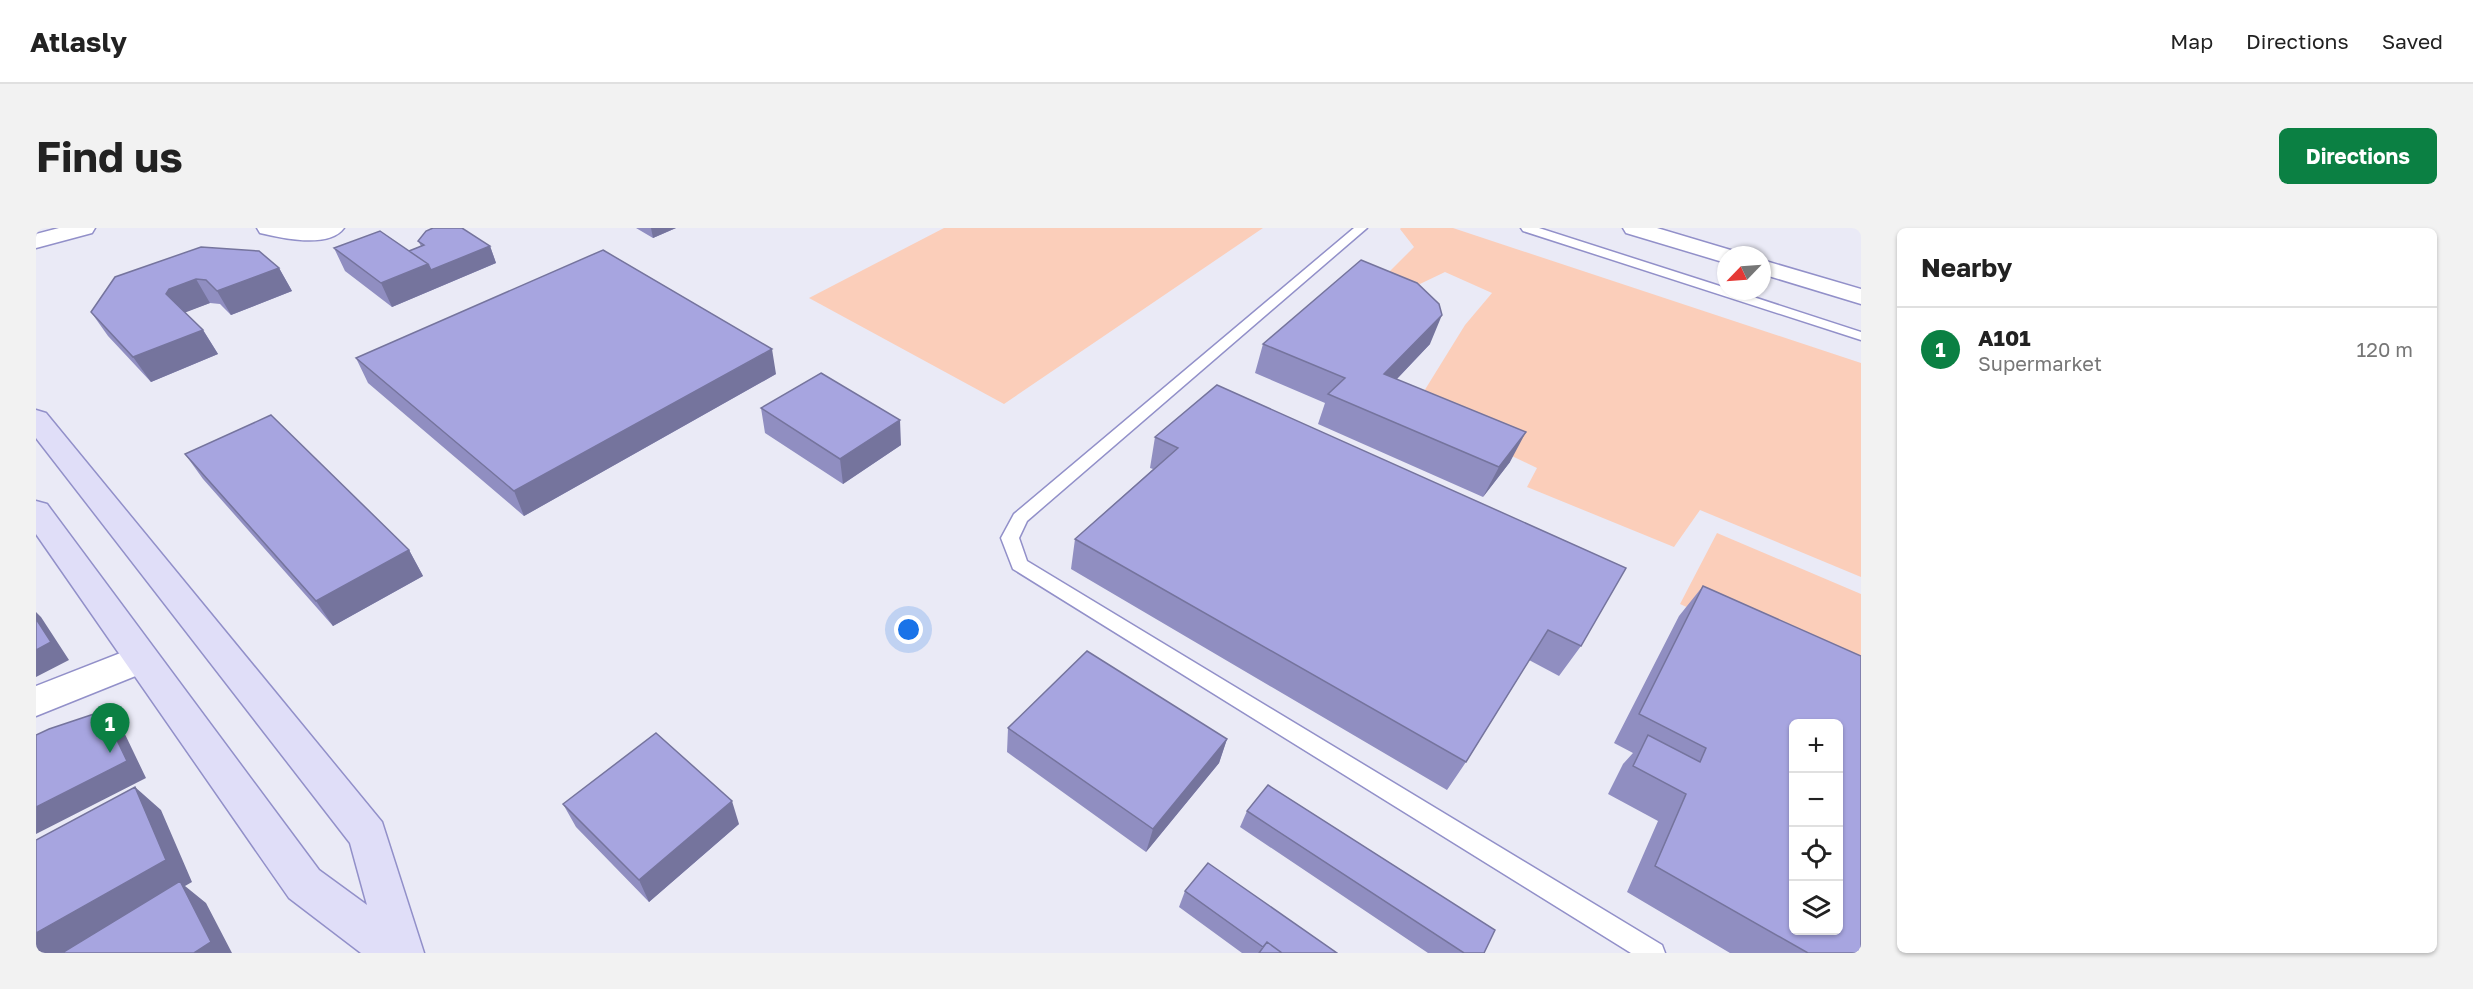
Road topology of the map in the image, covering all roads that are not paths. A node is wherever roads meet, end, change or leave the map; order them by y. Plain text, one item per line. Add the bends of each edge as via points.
1 (84, 228) edge
2 (268, 228) edge
3 (333, 228) edge
4 (1361, 228) edge
5 (1527, 228) edge
6 (1634, 228) edge
7 (36, 241) edge
8 (1717, 253) edge
9 (1771, 270) edge
10 (1861, 297) edge
11 (1861, 336) edge
12 (36, 419) edge
13 (36, 511) edge
14 (141, 659) junction
15 (36, 701) edge
16 (396, 953) edge
17 (402, 953) edge
18 (1653, 953) edge

1 - 7 street
2 - 3 street via 313,235
4 - 18 lane via 1020,518 1010,538 1019,565
5 - 11 lane
6 - 8 street
9 - 10 street
12 - 17 street via 368,835
13 - 14 street
14 - 15 street
14 - 16 street via 304,884

